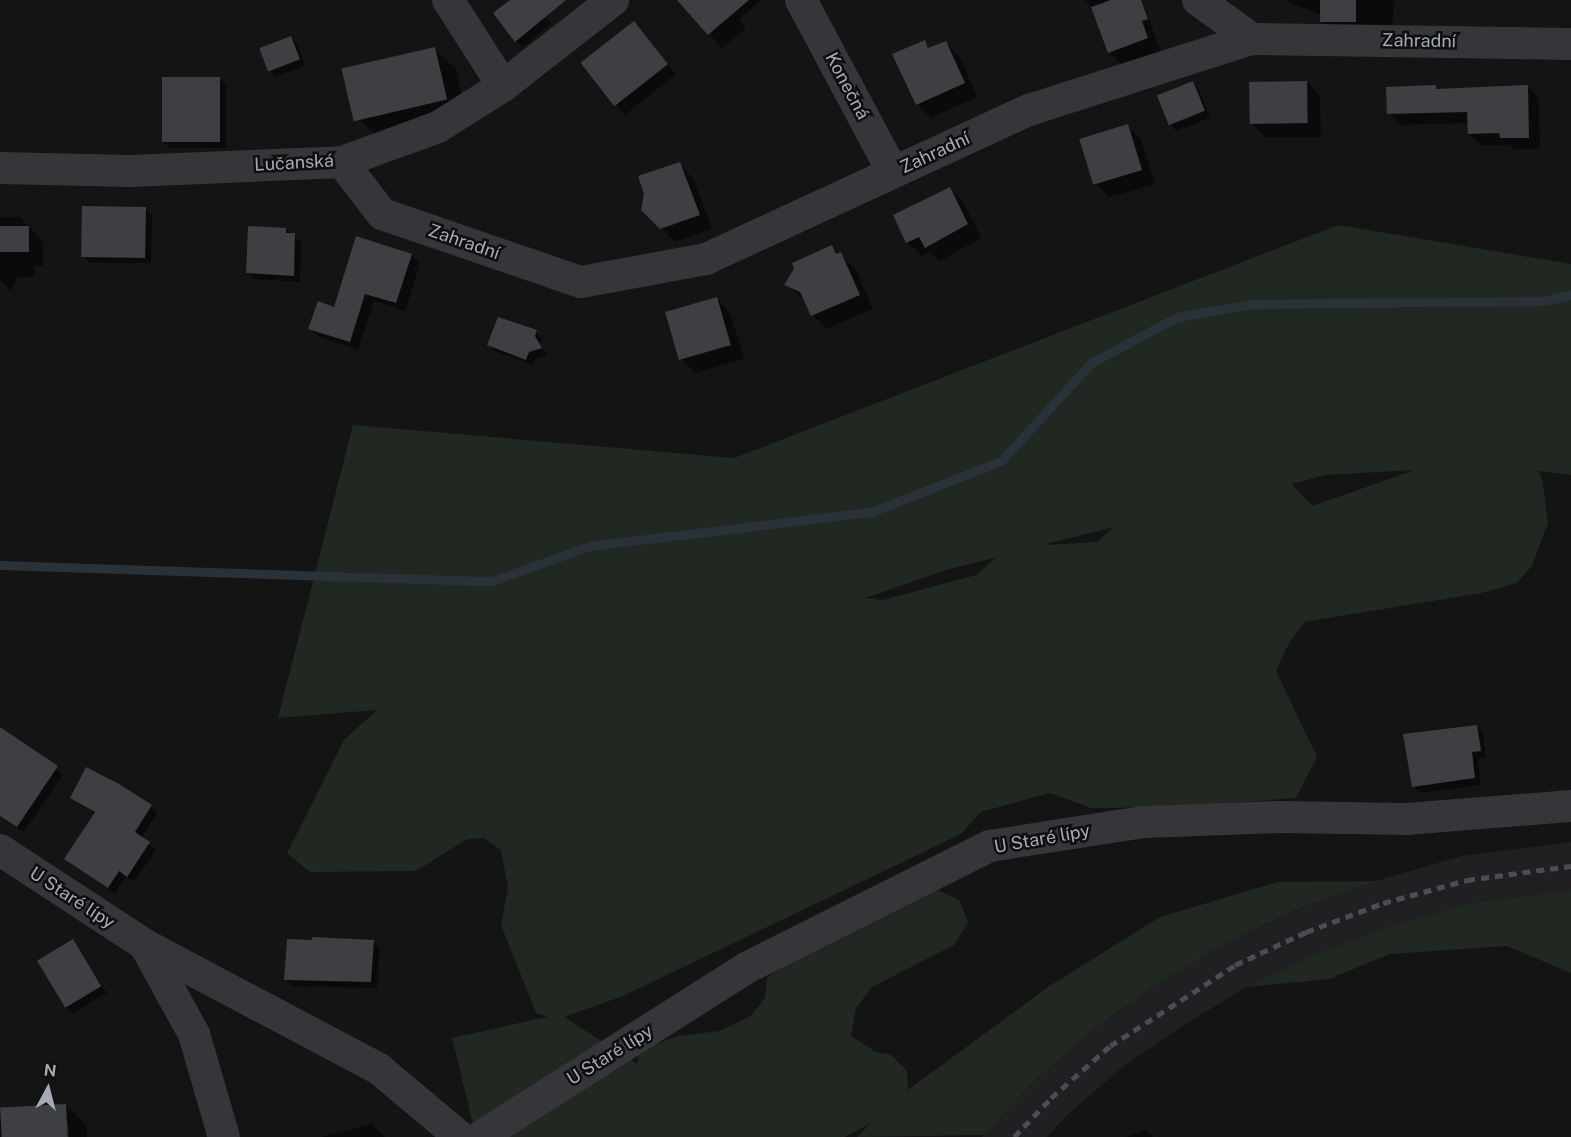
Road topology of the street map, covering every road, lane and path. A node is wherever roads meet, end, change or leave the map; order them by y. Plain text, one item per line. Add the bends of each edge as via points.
1 (448, 0) edge
2 (614, 0) edge
3 (801, 0) edge
4 (1198, 0) edge
5 (1252, 39) junction
6 (1571, 44) edge
7 (503, 86) junction
8 (342, 162) junction
9 (0, 168) edge
10 (893, 172) junction
11 (1571, 806) edge
12 (0, 850) edge
13 (145, 945) junction
14 (224, 1137) edge
15 (460, 1137) edge
16 (480, 1137) edge

1 - 7 street
2 - 7 street, Lučanská
3 - 10 street, Konečná
4 - 5 street
5 - 6 street, Zahradní
5 - 10 street, Zahradní via 1029,110
7 - 8 street, Lučanská via 438,127
8 - 9 street, Lučanská via 130,171
8 - 10 street, Zahradní via 382,214 581,282 706,259
11 - 16 street, U Staré lípy via 1406,819 1281,817 1144,822 990,846 748,967
12 - 13 street, U Staré lípy
13 - 14 street, U Staré lípy via 194,1034
13 - 15 street, U Staré lípy via 379,1069

